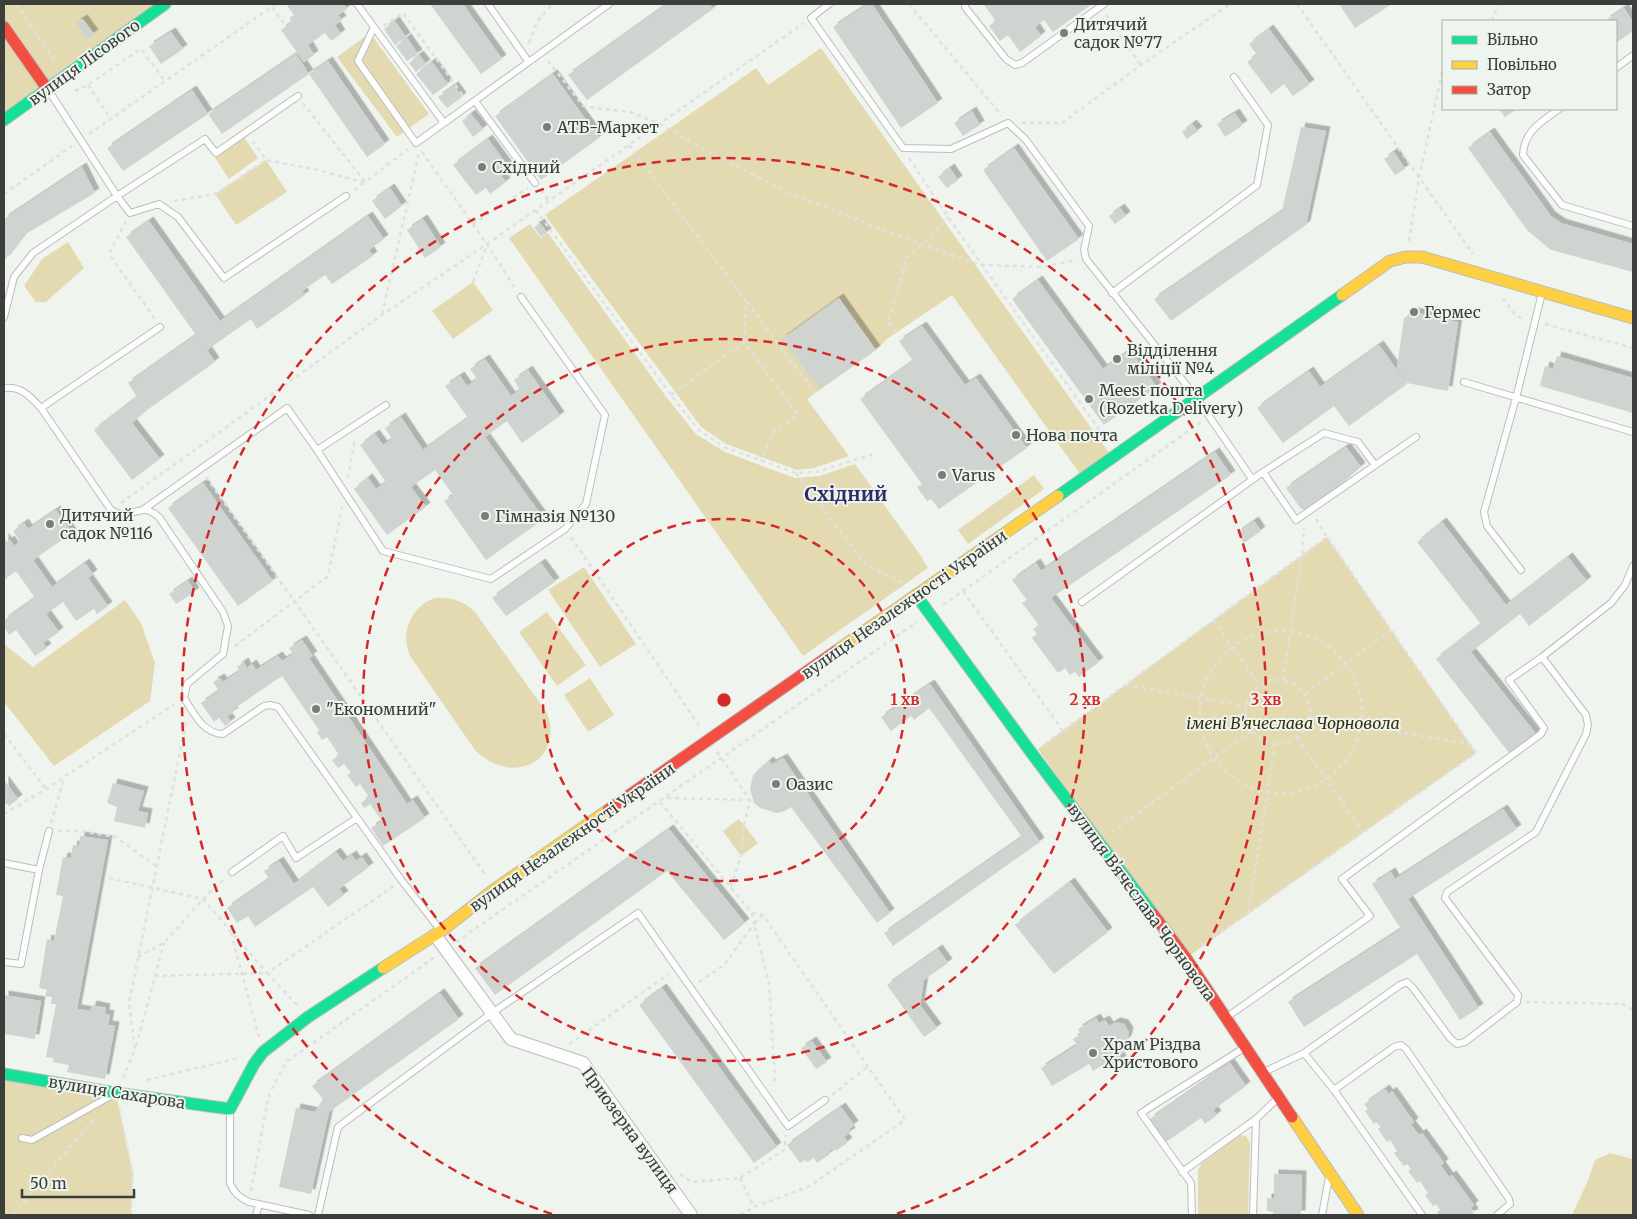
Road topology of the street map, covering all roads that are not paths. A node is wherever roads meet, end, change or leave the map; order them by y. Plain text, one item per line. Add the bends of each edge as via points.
1 (165, 4) edge
2 (357, 4) edge
3 (488, 4) edge
4 (609, 4) edge
5 (829, 4) edge
6 (965, 4) edge
7 (1102, 5) edge
8 (4, 27) edge
9 (374, 27) junction
10 (1633, 57) edge
11 (526, 59) junction
12 (1617, 67) edge
13 (1234, 77) dead end
14 (48, 90) junction
15 (298, 96) road end
16 (472, 102) junction
17 (1558, 110) edge
18 (4, 120) edge
19 (444, 123) junction
20 (535, 183) road end
21 (117, 196) junction
22 (346, 196) dead end
23 (1633, 226) edge
24 (1542, 292) junction
25 (1112, 293) junction
26 (521, 297) road end
27 (4, 317) edge
28 (1633, 318) edge
29 (160, 327) road end
30 (1464, 382) dead end
31 (4, 388) edge
32 (1196, 397) junction
33 (1516, 398) junction
34 (386, 405) dead end
35 (41, 408) junction
36 (1633, 432) edge
37 (1416, 437) dead end
38 (318, 450) junction
39 (1375, 465) junction
40 (1263, 472) junction
41 (1252, 479) junction
42 (144, 509) junction
43 (1633, 566) edge
44 (1521, 570) dead end
45 (916, 595) junction
46 (1082, 602) dead end
47 (1542, 657) junction
48 (357, 818) junction
49 (48, 831) road end
50 (4, 863) edge
51 (39, 870) junction
52 (232, 872) road end
53 (438, 933) junction
54 (4, 962) edge
55 (492, 1013) junction
56 (1226, 1018) junction
57 (1245, 1047) junction
58 (1304, 1053) junction
59 (1262, 1072) junction
60 (4, 1074) edge
61 (1334, 1090) junction
62 (116, 1093) junction
63 (1279, 1097) junction
64 (825, 1100) road end
65 (230, 1109) junction
66 (1256, 1119) junction
67 (22, 1138) dead end
68 (1182, 1172) junction
69 (1329, 1173) junction
70 (259, 1205) junction
71 (256, 1215) edge
72 (309, 1215) edge
73 (318, 1215) edge
74 (691, 1215) edge
75 (1192, 1215) edge
76 (1253, 1215) edge
77 (1322, 1215) edge
78 (1358, 1215) edge
79 (1422, 1215) edge
80 (1497, 1215) edge

1 - 14 street, вулиця Лісового
2 - 9 lane
3 - 11 lane
4 - 11 lane
5 - 25 lane via 811,18 903,148 951,149 1008,123 1026,140 1089,226 1084,250 1086,259
6 - 7 lane via 1006,60 1015,65
8 - 14 street
9 - 19 lane
9 - 19 lane via 358,61 416,143
10 - 12 lane
11 - 16 lane
13 - 25 lane via 1268,125 1257,185
14 - 18 street, вулиця Лісового
14 - 21 lane
15 - 21 lane via 216,153 205,139
16 - 19 lane
16 - 20 lane
17 - 23 lane via 1529,134 1523,144 1523,155 1562,204
21 - 22 lane via 130,213 159,204 178,217 224,278
21 - 27 lane via 33,253 14,277
24 - 28 street, вулиця Незалежності України
24 - 32 street, вулиця Незалежності України via 1422,257 1390,261
24 - 33 lane
25 - 32 lane
26 - 38 lane via 605,415 586,504 565,529 491,579 383,551
29 - 35 lane
30 - 33 lane
31 - 35 lane via 19,388
32 - 41 lane
32 - 45 street, вулиця Незалежності України
33 - 36 lane
33 - 44 lane via 1484,512 1487,526
34 - 38 lane
35 - 42 lane via 111,510 129,515
37 - 39 lane
38 - 42 lane via 287,408
39 - 40 lane via 1358,442 1324,433
39 - 40 lane via 1296,520
40 - 41 lane
41 - 46 lane
42 - 48 lane via 160,517 223,612 228,626 223,654 187,684 184,698 208,731 216,734 223,734 264,706 278,707
43 - 47 lane via 1610,603
45 - 53 street, вулиця Незалежності України via 495,889
45 - 56 street, вулиця Вʼячеслава Чорновола via 1186,958
47 - 56 lane via 1509,680 1544,728 1541,734 1342,879 1370,916
47 - 58 lane via 1586,715 1586,734 1536,832 1447,892 1445,898 1518,995 1517,1002 1465,1042 1457,1044 1408,982
48 - 52 lane via 296,858 283,836
48 - 53 lane
49 - 51 lane
50 - 51 lane
51 - 54 lane via 21,964
53 - 55 street, Приозерна вулиця
53 - 65 street, вулиця Незалежності України via 308,1017 263,1052
55 - 64 lane via 638,913 788,1126
55 - 73 lane via 338,1127
55 - 74 street, Приозерна вулиця via 511,1039 583,1064
56 - 57 street, вулиця Вʼячеслава Чорновола
57 - 59 street, вулиця Вʼячеслава Чорновола
57 - 68 lane via 1141,1113
58 - 59 lane
58 - 61 lane
59 - 63 street, вулиця Вʼячеслава Чорновола
60 - 62 street, вулиця Сахарова
61 - 79 lane
61 - 80 lane via 1394,1047 1406,1049 1509,1198 1510,1204
62 - 65 street, вулиця Сахарова
62 - 67 lane via 32,1140
63 - 66 lane
63 - 69 street, вулиця Вʼячеслава Чорновола
65 - 70 lane via 230,1183 241,1198
66 - 68 lane
66 - 76 lane
68 - 75 lane via 1190,1183
69 - 77 lane
69 - 78 street, вулиця Вʼячеслава Чорновола
70 - 71 lane
70 - 72 lane

